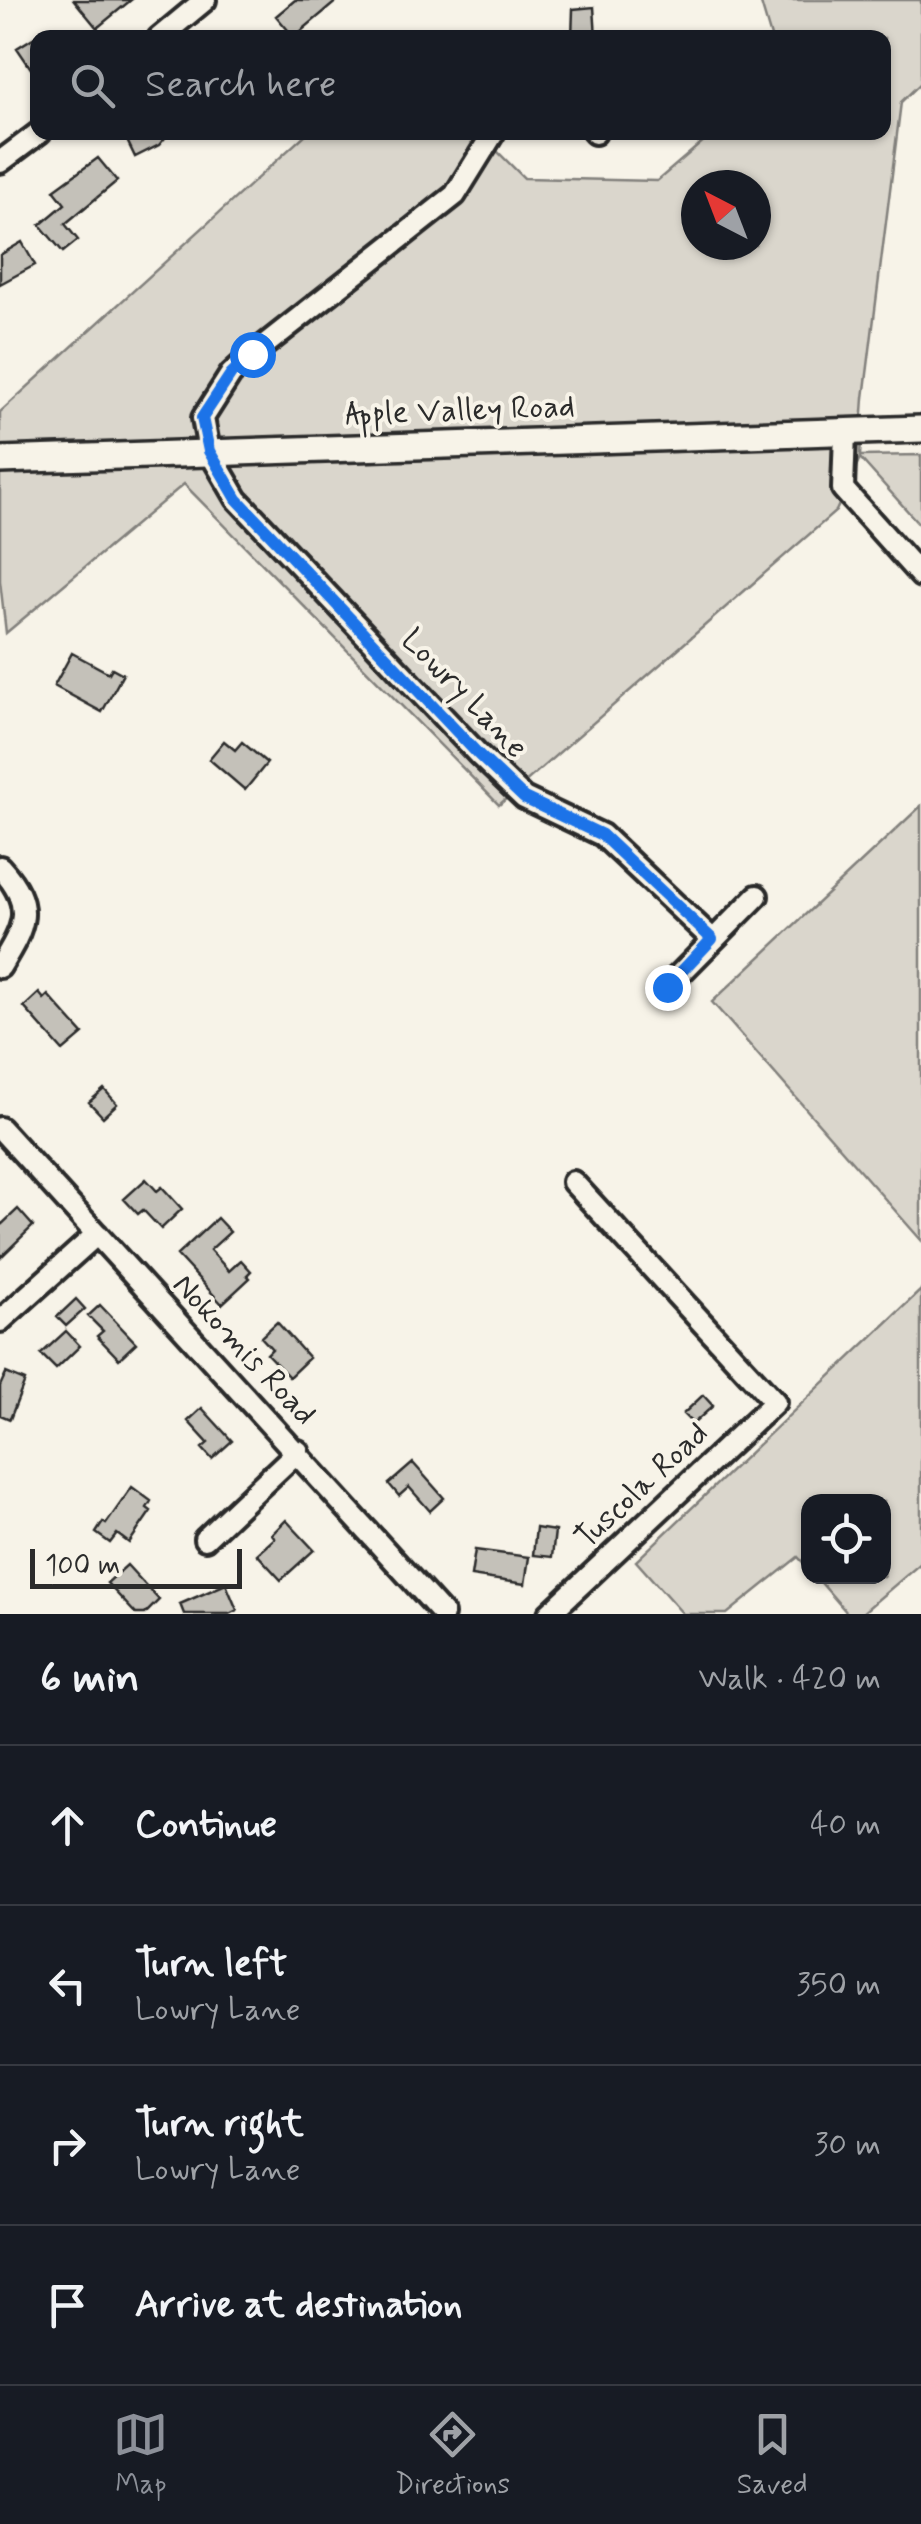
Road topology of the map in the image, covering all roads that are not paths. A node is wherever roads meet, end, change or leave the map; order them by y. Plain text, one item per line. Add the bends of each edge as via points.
1 (205, 0) edge
2 (169, 30) edge
3 (30, 140) edge
4 (489, 140) edge
5 (0, 162) edge
6 (921, 429) edge
7 (844, 432) junction
8 (209, 451) junction
9 (0, 460) edge
10 (921, 576) edge
11 (0, 867) edge
12 (757, 896) dead end
13 (712, 939) junction
14 (0, 967) edge
15 (667, 987) dead end
16 (0, 1128) edge
17 (574, 1182) dead end
18 (96, 1234) junction
19 (0, 1321) edge
20 (298, 1451) junction
21 (205, 1539) dead end
22 (443, 1614) edge
23 (549, 1614) edge

1 - 2 street
3 - 5 street
4 - 8 street via 455,195 231,374 202,418
6 - 7 main road, Apple Valley Road
7 - 8 main road, Apple Valley Road
7 - 10 street via 842,489
8 - 9 main road, Apple Valley Road
8 - 13 street, Lowry Lane via 237,499 524,798 602,835
11 - 14 street via 24,904 22,930
12 - 13 street
13 - 15 street
16 - 18 street, Nokomis Road
17 - 23 street, Tuscola Road via 776,1402
18 - 19 street
18 - 20 street, Nokomis Road
20 - 21 street
20 - 22 street, Nokomis Road

